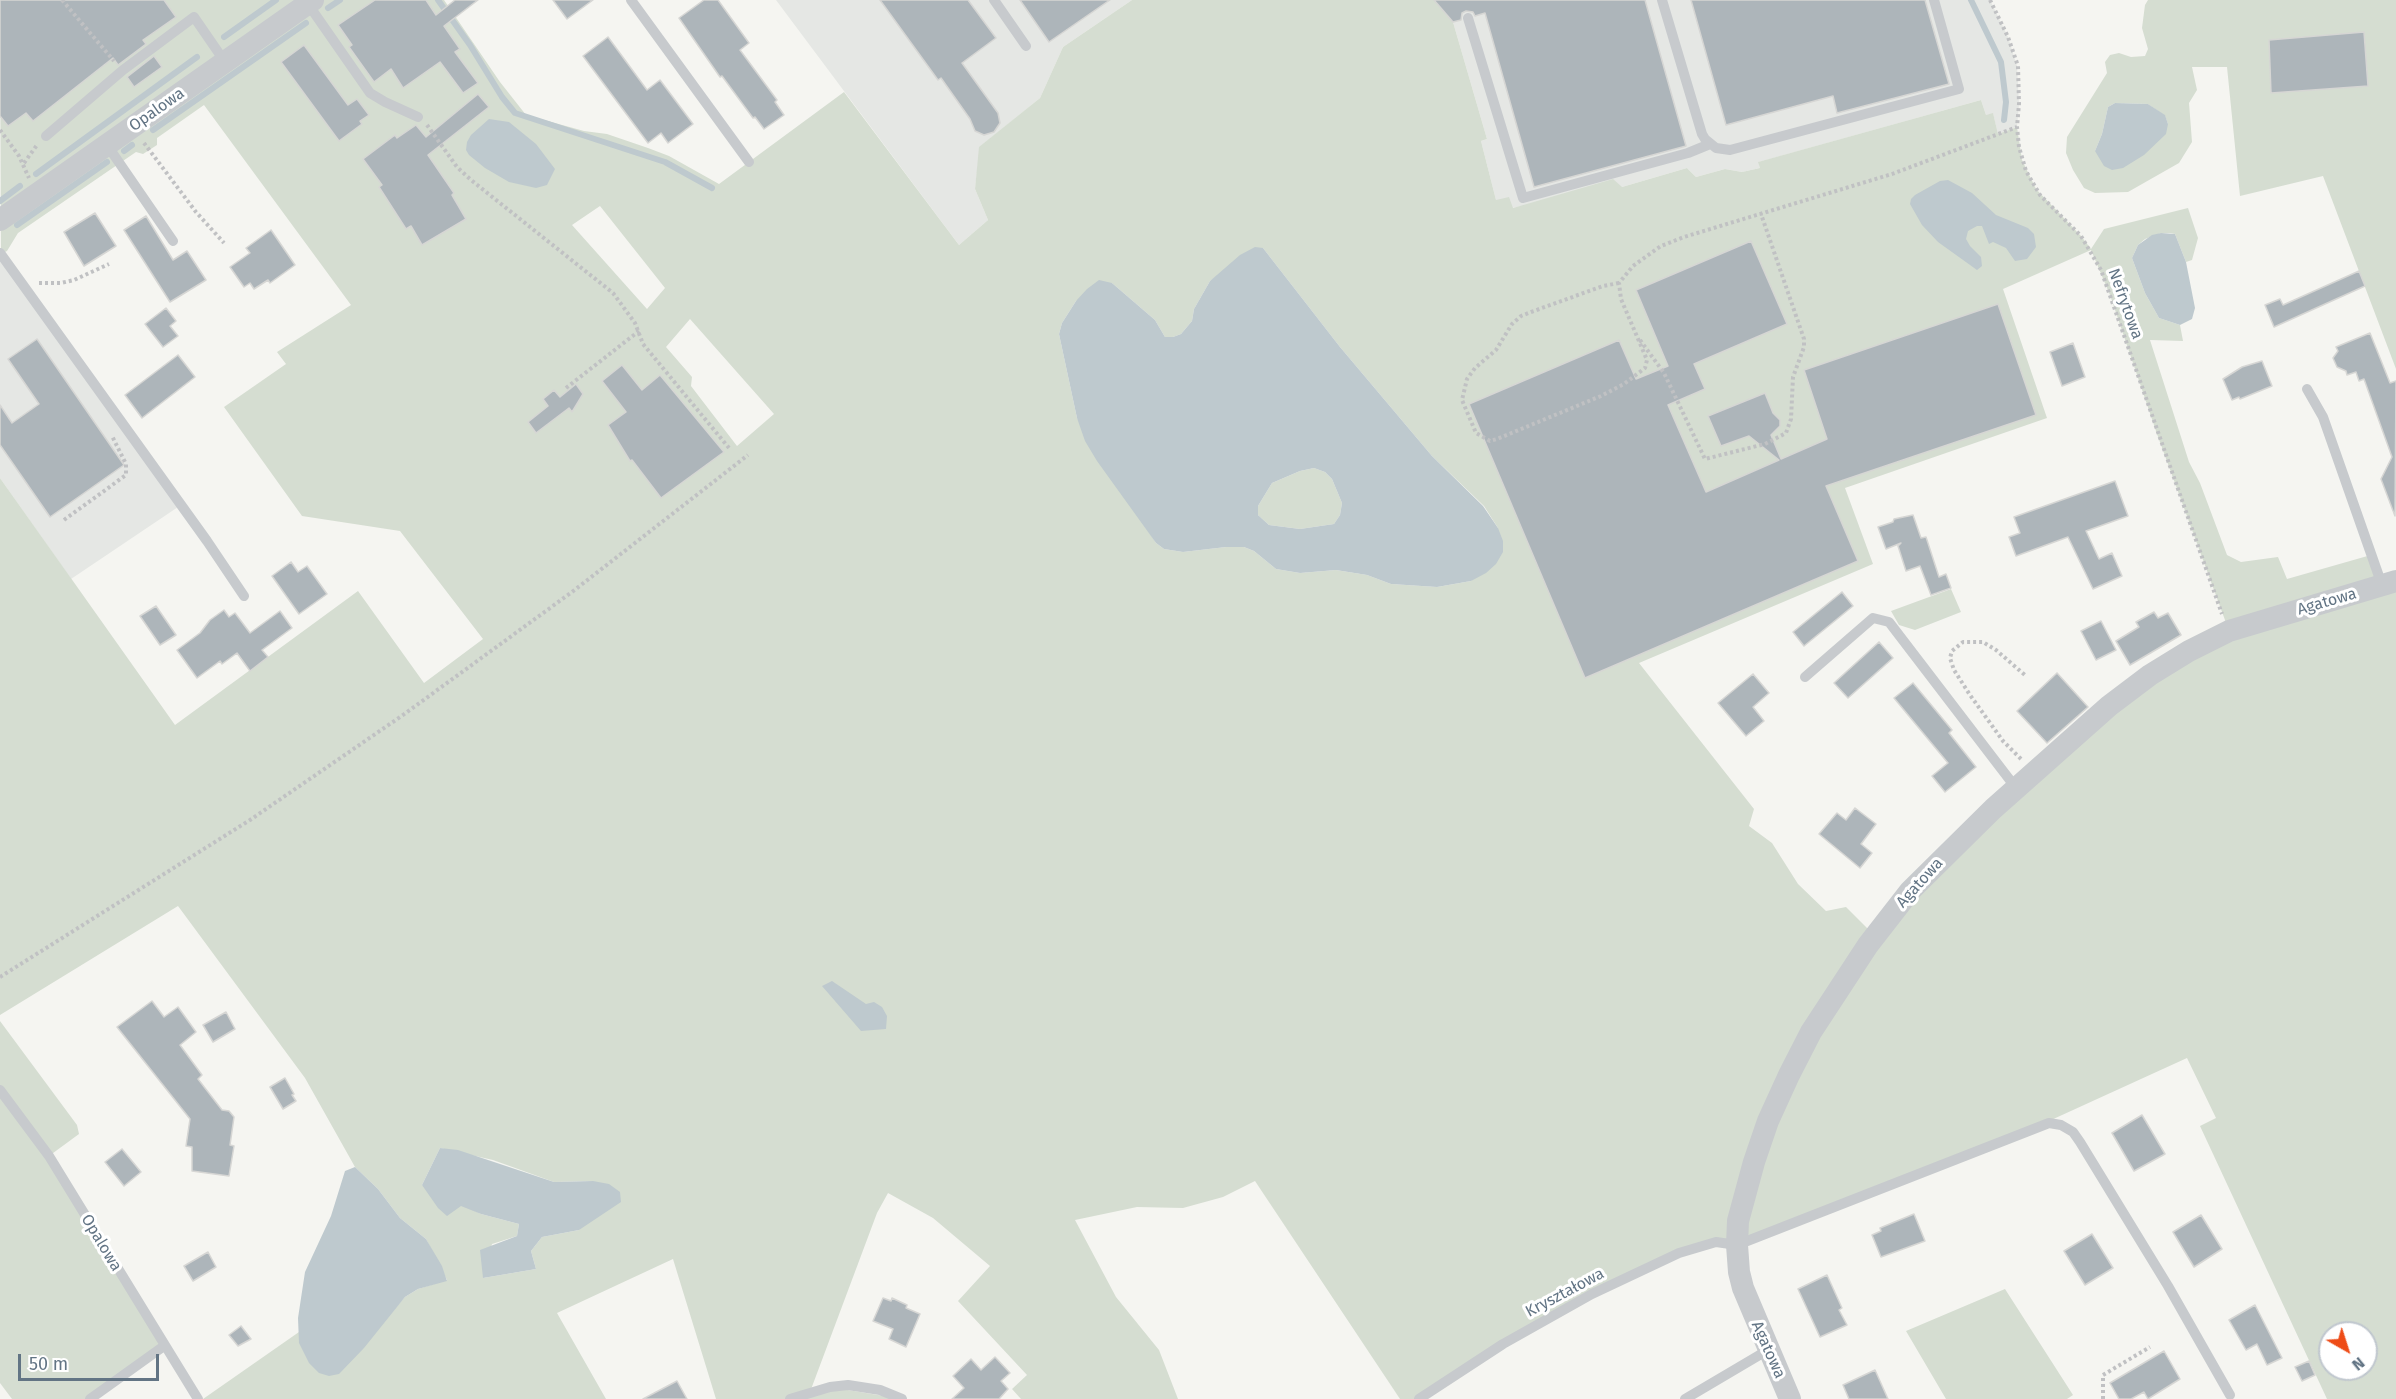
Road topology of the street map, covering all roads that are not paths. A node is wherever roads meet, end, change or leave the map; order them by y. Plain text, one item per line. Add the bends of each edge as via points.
1 (631, 0) edge
2 (994, 0) edge
3 (1662, 0) edge
4 (1935, 0) edge
5 (311, 2) edge
6 (1468, 18) dead end
7 (1026, 46) dead end
8 (225, 62) junction
9 (418, 117) road end
10 (46, 136) road end
11 (1710, 144) junction
12 (107, 145) junction
13 (749, 162) dead end
14 (0, 220) edge
15 (173, 241) dead end
16 (0, 254) edge
17 (0, 262) edge
18 (2307, 389) dead end
19 (2389, 583) edge
20 (244, 596) dead end
21 (1805, 676) dead end
22 (2016, 788) junction
23 (0, 1090) edge
24 (1737, 1245) junction
25 (164, 1346) junction
26 (1768, 1350) junction
27 (2230, 1395) dead end
28 (90, 1399) edge
29 (198, 1399) edge
30 (790, 1399) edge
31 (902, 1399) edge
32 (1419, 1399) edge
33 (1685, 1399) edge
34 (1790, 1399) edge

1 - 13 lane
2 - 7 lane
3 - 11 lane via 1702,134
4 - 11 lane via 1959,89 1739,149 1722,150
5 - 8 street, Opalowa
5 - 9 lane via 370,93
6 - 11 lane via 1523,198
8 - 10 lane via 194,17 123,70
8 - 12 street, Opalowa
12 - 14 street, Opalowa
12 - 15 lane
16 - 17 lane
16 - 20 lane
18 - 19 lane via 2323,417
19 - 22 street, Agatowa via 2229,631 2188,651 2109,706
21 - 22 lane via 1873,618 1889,622
22 - 24 street, Agatowa via 1910,891 1868,945 1811,1032 1768,1121 1745,1192
23 - 25 lane, Opalowa via 49,1156
24 - 26 street, Agatowa via 1743,1288
24 - 27 lane via 2038,1126 2061,1125 2080,1142
24 - 32 lane, Kryształowa via 1716,1242 1679,1253 1592,1294 1503,1344
25 - 28 lane
25 - 29 lane, Opalowa
26 - 33 lane
26 - 34 street, Agatowa
30 - 31 lane via 849,1385 880,1390

